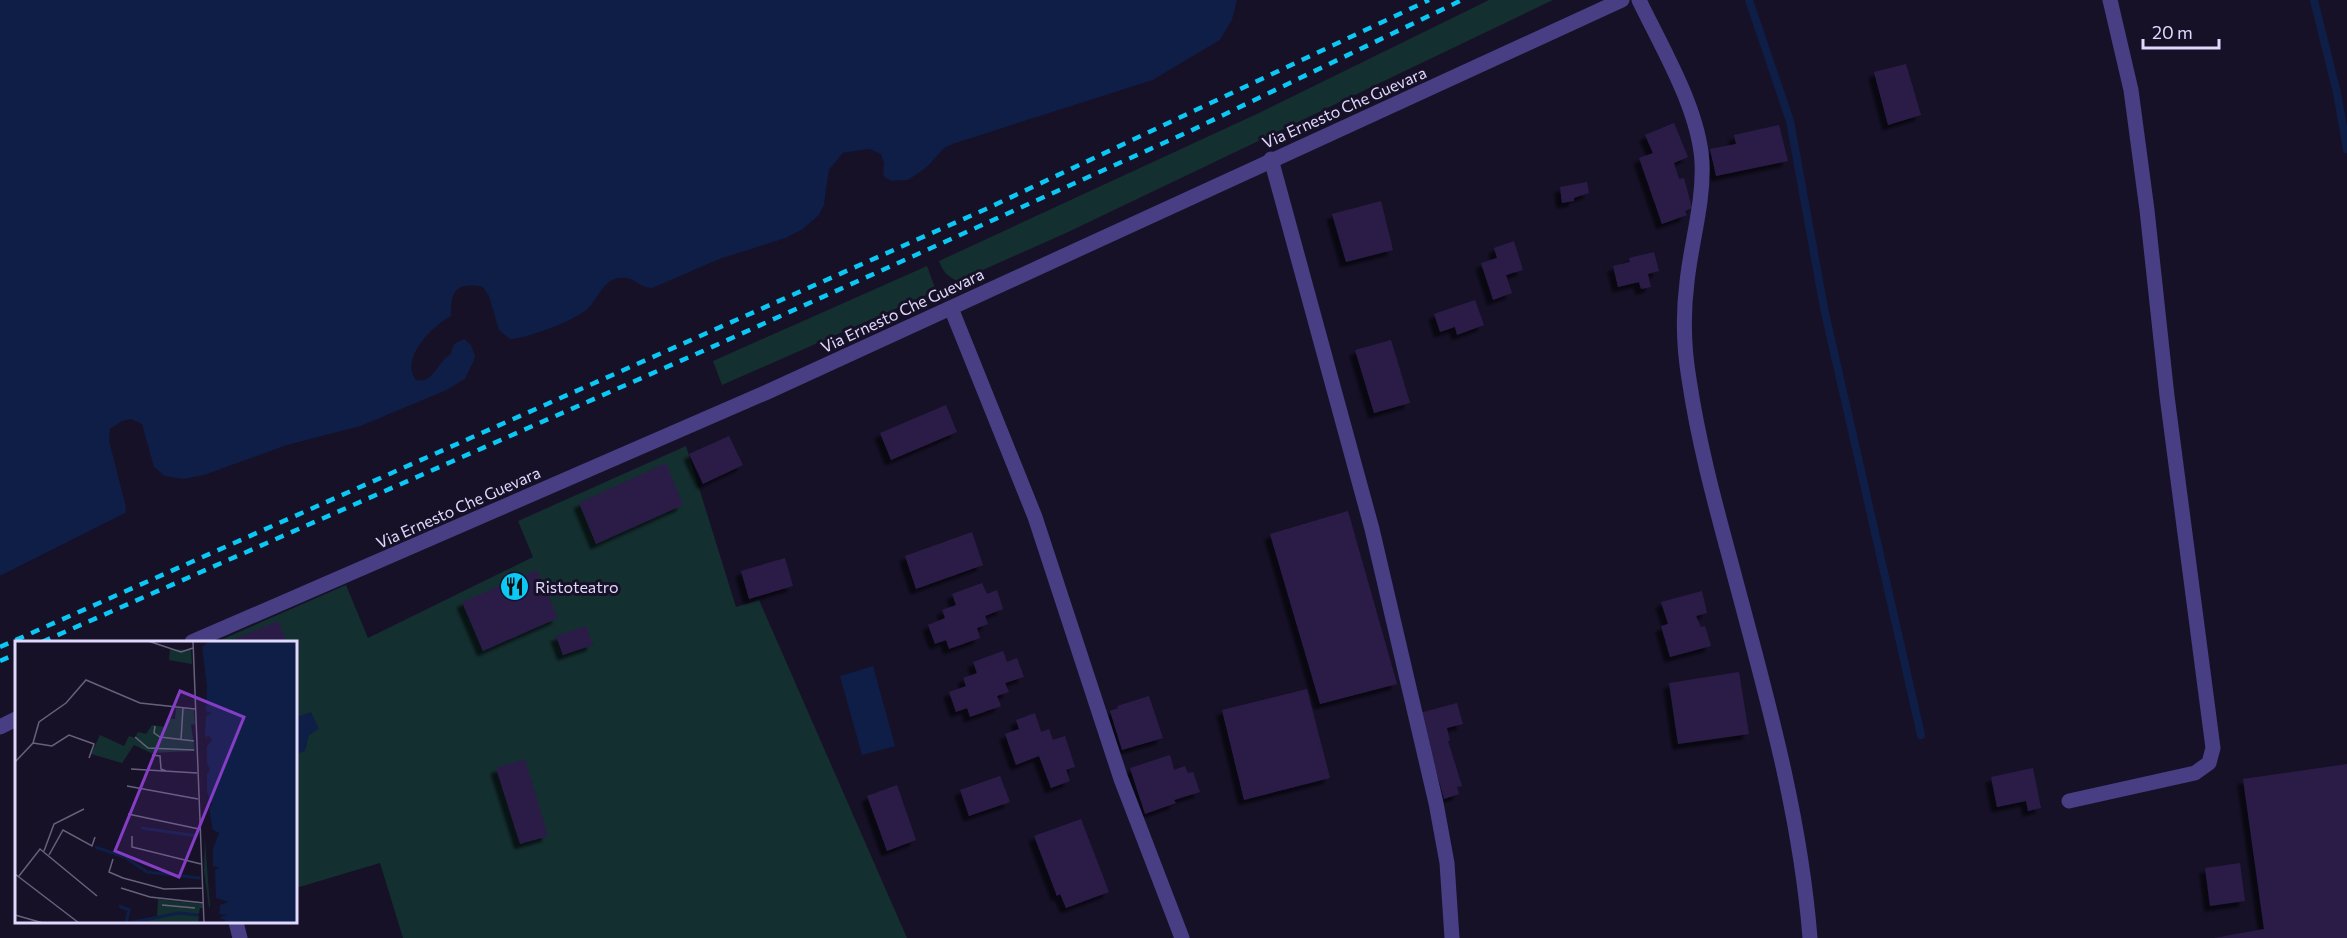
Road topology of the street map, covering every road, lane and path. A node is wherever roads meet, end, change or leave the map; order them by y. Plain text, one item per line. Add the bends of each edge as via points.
1 (1622, 0) edge
2 (1640, 0) edge
3 (2110, 0) edge
4 (1271, 159) junction
5 (951, 308) junction
6 (194, 641) edge
7 (15, 719) edge
8 (0, 726) edge
9 (2069, 801) dead end
10 (236, 923) edge
11 (240, 938) edge
12 (1182, 938) edge
13 (1452, 938) edge
14 (1810, 938) edge

1 - 4 street, Via Ernesto Che Guevara
2 - 14 street via 1699,135 1700,197 1686,284 1688,377 1700,441 1794,813
3 - 9 street via 2131,90 2213,747 2209,763 2195,772
4 - 5 street, Via Ernesto Che Guevara
4 - 13 street via 1371,528 1433,792 1447,863
5 - 6 street, Via Ernesto Che Guevara
5 - 12 street via 1035,517 1121,778
7 - 8 street
10 - 11 street

